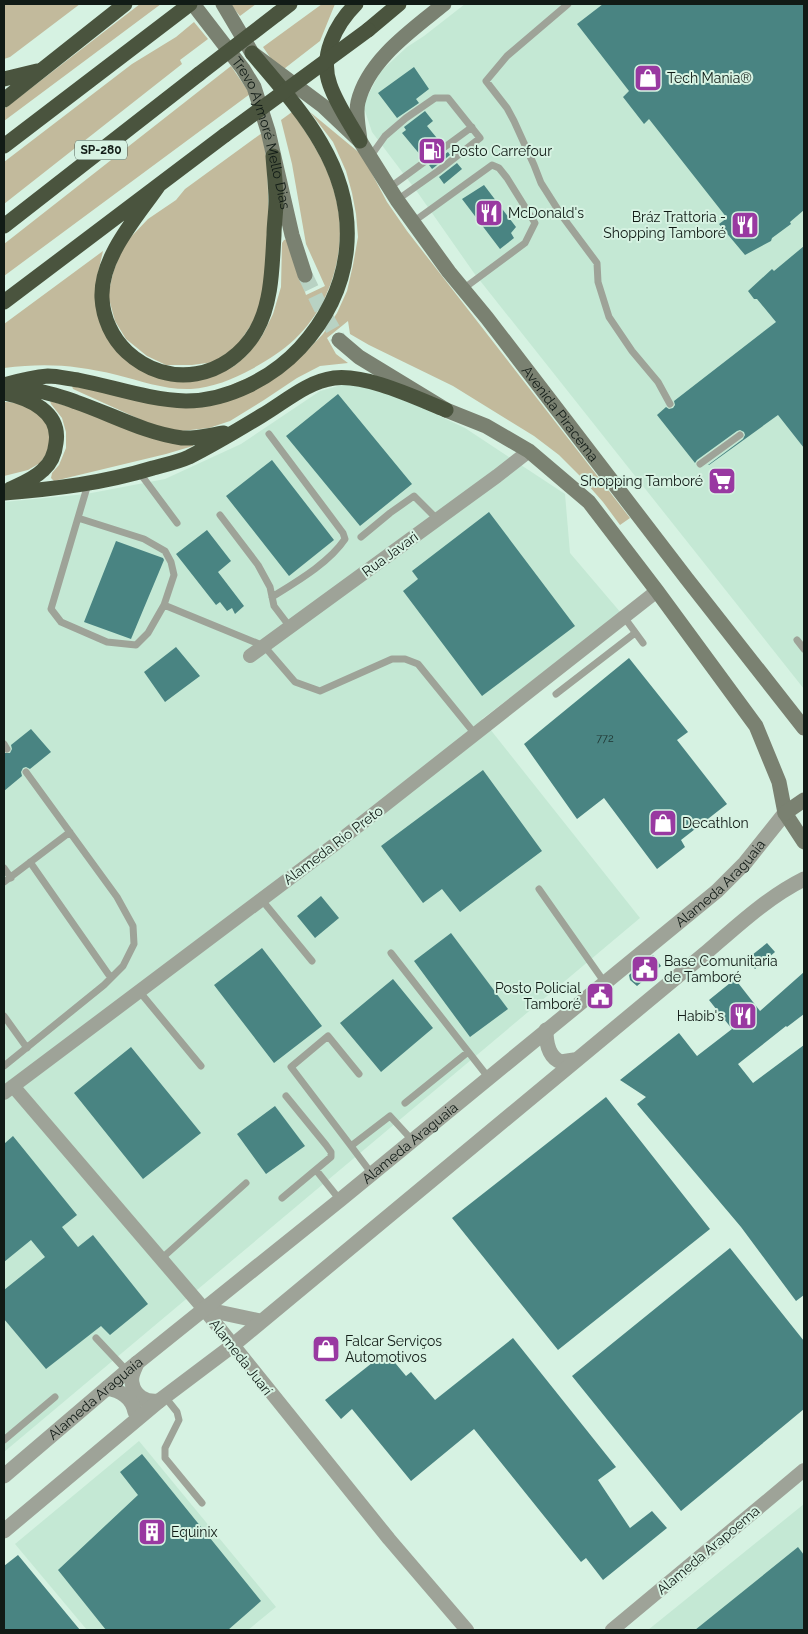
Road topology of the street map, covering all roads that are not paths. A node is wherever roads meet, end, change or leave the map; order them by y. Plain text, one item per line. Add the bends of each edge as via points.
1 (125, 4) edge
2 (192, 4) edge
3 (223, 4) edge
4 (290, 4) edge
5 (356, 4) edge
6 (399, 4) edge
7 (444, 4) edge
8 (568, 4) edge
9 (252, 52) junction
10 (43, 70) junction
11 (4, 78) edge
12 (4, 100) edge
13 (472, 127) junction
14 (21, 132) junction
15 (4, 137) edge
16 (360, 141) junction
17 (4, 146) edge
18 (273, 156) junction
19 (369, 158) junction
20 (159, 185) junction
21 (393, 194) junction
22 (413, 222) junction
23 (4, 226) edge
24 (305, 275) tunnel mouth
25 (463, 289) junction
26 (4, 302) edge
27 (339, 340) tunnel mouth
28 (5, 387) edge
29 (670, 404) dead end
30 (446, 410) junction
31 (234, 432) junction
32 (269, 434) dead end
33 (740, 435) dead end
34 (529, 451) junction
35 (700, 464) dead end
36 (139, 472) junction
37 (88, 484) junction
38 (4, 492) edge
39 (220, 515) dead end
40 (78, 518) junction
41 (438, 520) junction
42 (177, 523) dead end
43 (361, 537) dead end
44 (658, 591) junction
45 (272, 597) junction
46 (164, 605) junction
47 (624, 617) junction
48 (290, 627) junction
49 (635, 632) junction
50 (797, 640) dead end
51 (644, 644) dead end
52 (264, 646) junction
53 (804, 649) edge
54 (250, 656) dead end
55 (556, 694) dead end
56 (802, 723) edge
57 (475, 734) junction
58 (26, 772) dead end
59 (804, 800) edge
60 (785, 813) junction
61 (70, 832) junction
62 (804, 842) edge
63 (30, 862) junction
64 (4, 868) edge
65 (11, 878) junction
66 (804, 879) edge
67 (4, 882) edge
68 (539, 889) dead end
69 (261, 899) junction
70 (391, 952) dead end
71 (312, 961) dead end
72 (110, 978) junction
73 (605, 983) junction
74 (139, 991) junction
75 (4, 1016) edge
76 (546, 1030) junction
77 (27, 1048) junction
78 (468, 1052) junction
79 (574, 1060) junction
80 (4, 1066) edge
81 (201, 1066) dead end
82 (359, 1074) dead end
83 (488, 1078) junction
84 (9, 1090) edge
85 (286, 1096) dead end
86 (405, 1103) dead end
87 (412, 1140) junction
88 (351, 1146) junction
89 (316, 1170) junction
90 (372, 1174) junction
91 (246, 1183) dead end
92 (282, 1198) dead end
93 (340, 1200) junction
94 (161, 1259) junction
95 (204, 1309) junction
96 (260, 1321) junction
97 (96, 1338) dead end
98 (232, 1346) junction
99 (132, 1367) junction
100 (107, 1388) junction
101 (55, 1397) dead end
102 (162, 1399) junction
103 (134, 1423) junction
104 (4, 1440) edge
105 (804, 1470) edge
106 (4, 1476) edge
107 (202, 1503) dead end
108 (4, 1531) edge
109 (467, 1630) edge
110 (612, 1630) edge

1 - 10 highway
2 - 14 highway
2 - 18 main road, Trevo Aymoré Mello Dias via 244,69 254,88
3 - 9 main road, Trevo Aymoré Mello Dias
4 - 23 highway, SP-280, bridge
5 - 16 highway via 334,34 326,71 330,86
6 - 20 highway, bridge
7 - 16 main road via 387,54 365,84 358,104
8 - 29 lane via 507,56 486,81 507,108 541,183 596,263 598,282 612,322 658,382
9 - 16 main road, Trevo Aymoré Mello Dias via 323,106
9 - 28 highway via 321,143 336,172 346,208 348,234 343,273 335,296 314,333 276,371 236,391 214,397 187,401 156,398 50,376
10 - 11 highway
10 - 12 highway
13 - 19 lane via 448,98 435,98 385,136
13 - 21 lane
13 - 21 lane via 480,138 438,171
14 - 15 highway
14 - 17 highway
16 - 19 main road, Avenida Piracema
18 - 20 highway via 276,203 274,256 265,309 245,347 230,361 214,369 180,375 148,368 120,346 104,313 102,297 110,258
18 - 24 main road, Trevo Aymoré Mello Dias
19 - 21 main road, Avenida Piracema
20 - 26 highway
21 - 22 main road, Avenida Piracema
22 - 25 main road, Avenida Piracema
22 - 25 lane via 492,165 507,178 535,223 525,243
25 - 56 main road, Avenida Piracema
27 - 30 main road via 358,357
28 - 31 highway via 54,394 149,430 182,438
28 - 38 highway via 45,410 57,429 57,439 52,459 44,470
30 - 31 highway via 366,381 334,378 298,392
30 - 34 main road via 486,426
31 - 36 highway via 187,458
32 - 45 lane via 345,539 337,551
33 - 35 lane
34 - 41 street, Rua Javari
34 - 44 main road via 589,502
36 - 37 highway
36 - 42 lane
37 - 38 highway
37 - 40 lane
39 - 45 lane via 258,565
40 - 46 lane via 144,539 165,552 172,562 174,575
40 - 46 lane via 51,609 61,622 107,642 136,645 148,634
41 - 43 lane via 414,496
41 - 48 street, Rua Javari
44 - 47 street, Alameda Rio Preto
44 - 60 main road via 756,726 780,782
45 - 48 lane via 274,606
46 - 52 lane
47 - 49 lane
47 - 57 street, Alameda Rio Preto
48 - 52 street, Rua Javari
49 - 51 lane
49 - 55 lane
50 - 53 lane
52 - 54 street, Rua Javari
52 - 57 lane via 295,682 320,691 392,659 418,664
57 - 69 street, Alameda Rio Preto
58 - 61 lane
59 - 60 main road, Alameda Araguaia
60 - 62 main road
60 - 73 street, Alameda Araguaia via 717,891
61 - 63 lane
61 - 72 lane via 133,926 134,944 122,966
63 - 65 lane
63 - 72 lane
64 - 65 lane
65 - 67 lane
66 - 79 street via 745,919
68 - 73 lane
69 - 71 lane
69 - 74 street, Alameda Rio Preto
70 - 78 lane
72 - 77 lane
73 - 76 street, Alameda Araguaia
74 - 81 lane
74 - 84 street, Alameda Rio Preto
75 - 77 lane
76 - 79 street via 546,1042 553,1056 561,1062
76 - 83 street, Alameda Araguaia
77 - 80 lane
78 - 83 lane
78 - 86 lane
79 - 96 street
82 - 88 lane via 328,1036 292,1067
83 - 87 street, Alameda Araguaia
84 - 94 street, Alameda Juarí
85 - 89 lane via 331,1152 331,1157
87 - 88 lane via 390,1116
87 - 90 street, Alameda Araguaia
88 - 90 lane
89 - 92 lane
89 - 93 lane
90 - 93 street, Alameda Araguaia
91 - 94 lane
93 - 95 street, Alameda Araguaia
94 - 95 street, Alameda Juarí
95 - 96 street
95 - 98 street, Alameda Juarí
95 - 99 street, Alameda Araguaia
96 - 98 street
97 - 99 lane
98 - 102 street
98 - 109 street, Alameda Juarí
99 - 100 street, Alameda Araguaia
99 - 102 street via 131,1382 142,1399 149,1402
100 - 103 street via 131,1400 136,1414
100 - 106 street, Alameda Araguaia
101 - 104 lane
102 - 103 street
102 - 107 lane via 177,1412 179,1420 165,1448 165,1458
103 - 108 street
105 - 110 street, Alameda Arapoema

